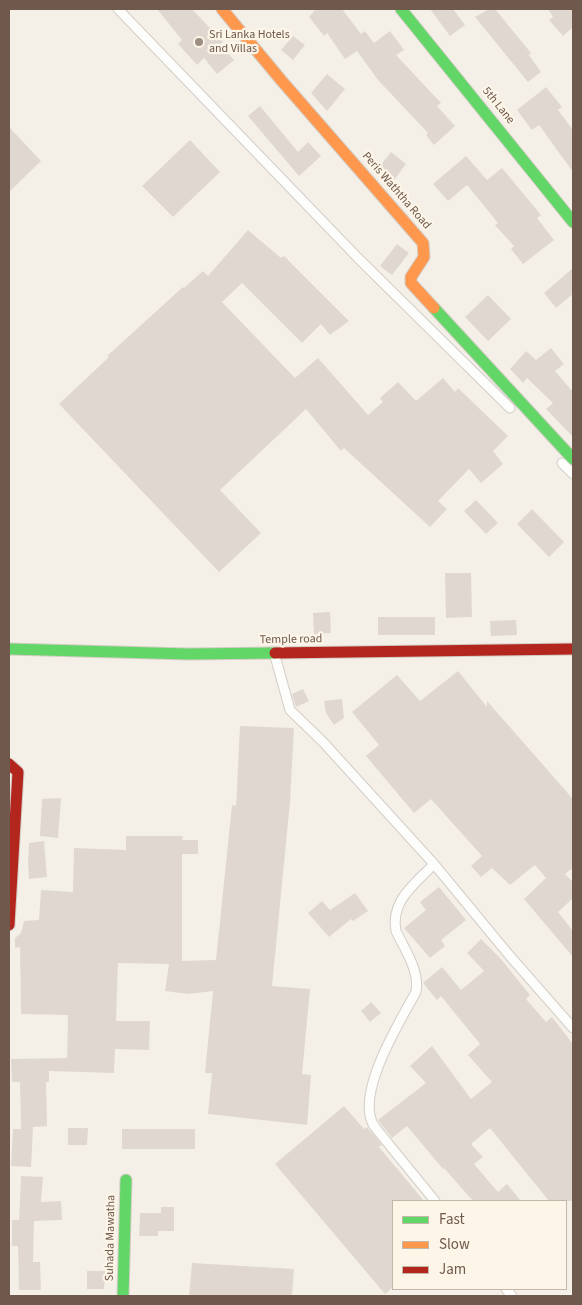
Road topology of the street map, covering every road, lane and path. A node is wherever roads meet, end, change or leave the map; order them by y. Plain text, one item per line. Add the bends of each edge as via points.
1 (118, 9) edge
2 (222, 9) edge
3 (401, 9) edge
4 (573, 222) edge
5 (517, 416) dead end
6 (555, 455) dead end
7 (573, 459) edge
8 (573, 474) edge
9 (9, 649) edge
10 (572, 651) edge
11 (275, 654) junction
12 (9, 764) edge
13 (434, 864) junction
14 (9, 925) edge
15 (573, 1028) edge
16 (126, 1180) dead end
17 (434, 1200) edge
18 (123, 1296) edge

1 - 5 lane via 358,258
2 - 7 street, Peris Waththa Road via 423,244 424,257 411,277 411,283
3 - 4 street, 5th Lane
6 - 8 lane
9 - 11 street, Temple road
10 - 11 street, Temple road
11 - 13 lane via 290,710 324,742
12 - 14 street via 18,772
13 - 15 lane
13 - 17 lane via 399,901 396,909 396,931 417,975 417,985 379,1063 370,1106 371,1121
16 - 18 street, Suhada Mawatha

